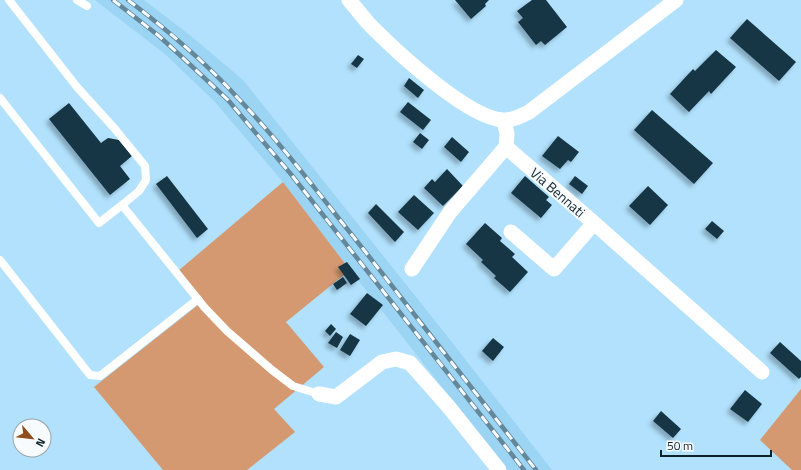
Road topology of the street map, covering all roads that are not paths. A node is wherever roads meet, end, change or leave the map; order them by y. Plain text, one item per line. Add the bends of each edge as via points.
1 (9, 0) edge
2 (77, 0) edge
3 (349, 0) edge
4 (669, 2) edge
5 (87, 6) dead end
6 (0, 98) edge
7 (504, 121) junction
8 (506, 147) junction
9 (122, 205) junction
10 (594, 223) junction
11 (511, 232) dead end
12 (0, 260) edge
13 (412, 269) dead end
14 (198, 299) junction
15 (762, 372) dead end
16 (319, 394) joint
17 (499, 470) edge

1 - 9 lane via 77,87 116,129 145,166 146,180 139,191
2 - 5 lane
3 - 7 street via 372,27 441,87 472,109
4 - 7 street via 528,112
6 - 9 lane via 99,223
7 - 8 street
8 - 10 street, Via Bennati
8 - 13 street via 450,212
9 - 14 lane
10 - 11 street, Via Bennati via 554,269
10 - 15 street
12 - 14 lane via 90,375 100,376
14 - 16 lane via 227,331 272,370 293,386
16 - 17 street via 336,397 382,362 396,359 410,363

